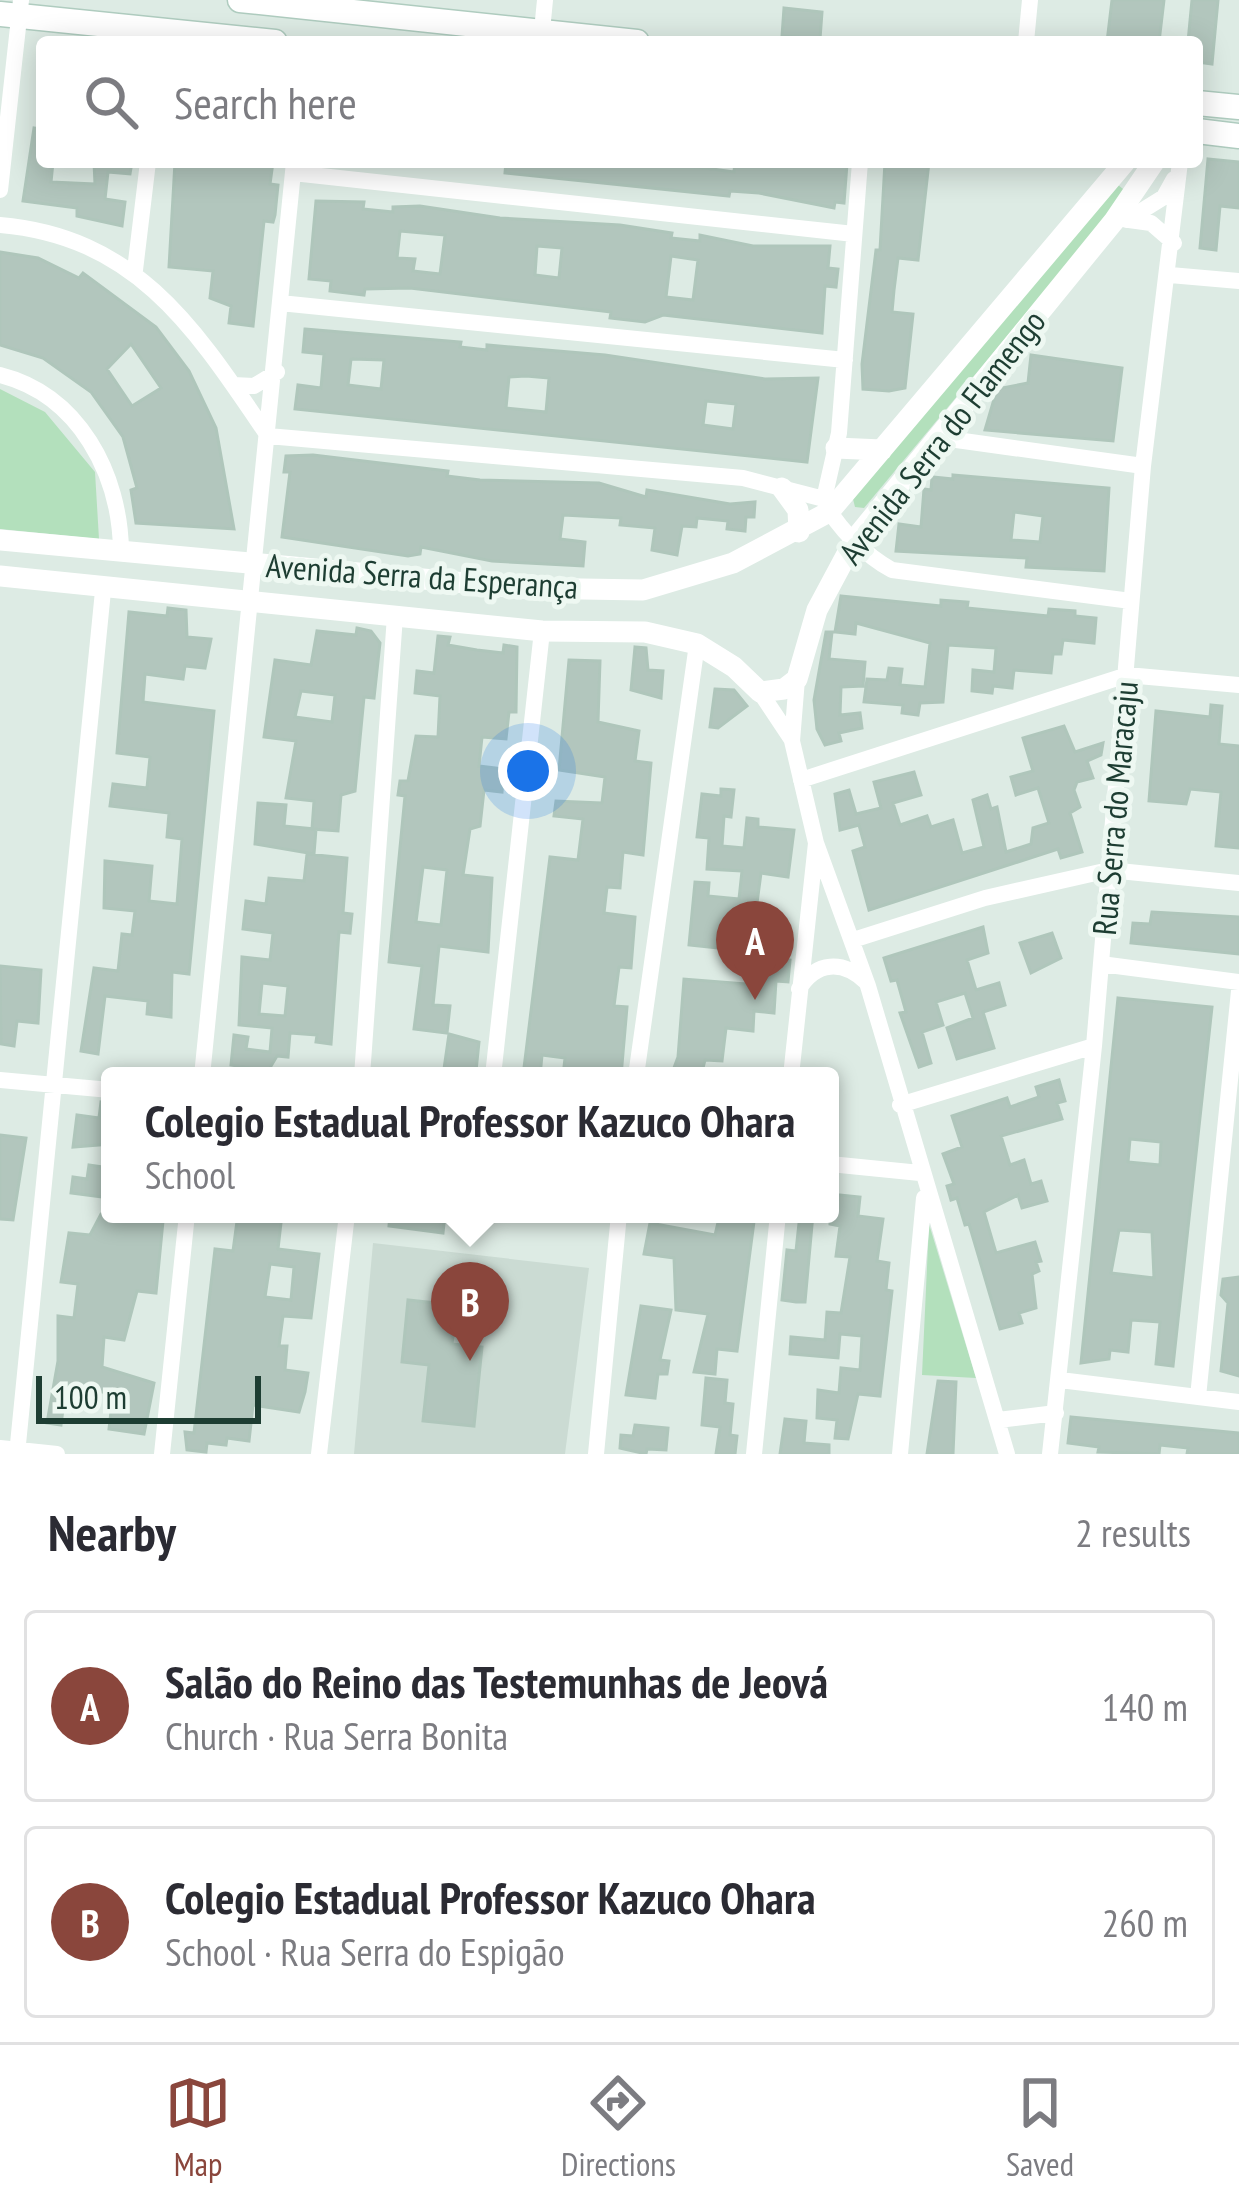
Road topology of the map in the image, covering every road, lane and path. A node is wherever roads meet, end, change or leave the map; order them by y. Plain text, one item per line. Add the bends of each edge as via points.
1 (240, 0) edge
2 (545, 0) edge
3 (1030, 0) edge
4 (13, 10) edge
5 (164, 36) edge
6 (533, 36) edge
7 (541, 36) edge
8 (1027, 36) edge
9 (1203, 104) edge
10 (1239, 107) edge
11 (1203, 132) edge
12 (1239, 136) edge
13 (147, 168) edge
14 (294, 168) edge
15 (302, 168) edge
16 (860, 168) edge
17 (1120, 168) edge
18 (1151, 168) edge
19 (1178, 168) edge
20 (1179, 168) edge
21 (0, 190) edge
22 (1120, 221) junction
23 (0, 225) edge
24 (854, 234) junction
25 (1174, 243) junction
26 (135, 270) junction
27 (1170, 275) junction
28 (1239, 281) edge
29 (280, 304) junction
30 (845, 360) junction
31 (277, 372) junction
32 (0, 375) edge
33 (233, 385) junction
34 (268, 436) junction
35 (935, 436) junction
36 (836, 448) junction
37 (881, 450) junction
38 (1143, 466) junction
39 (782, 488) junction
40 (826, 506) junction
41 (799, 532) junction
42 (855, 539) junction
43 (0, 540) edge
44 (121, 551) junction
45 (254, 564) junction
46 (0, 576) edge
47 (643, 590) junction
48 (103, 591) junction
49 (250, 601) junction
50 (1131, 601) junction
51 (395, 616) junction
52 (542, 631) junction
53 (645, 632) junction
54 (698, 644) junction
55 (1127, 675) junction
56 (797, 679) junction
57 (1239, 685) edge
58 (760, 692) junction
59 (792, 741) junction
60 (801, 780) junction
61 (816, 843) junction
62 (1109, 870) junction
63 (1239, 884) edge
64 (853, 940) junction
65 (1101, 964) junction
66 (868, 986) junction
67 (1239, 987) edge
68 (798, 990) junction
69 (1094, 1046) junction
70 (203, 1067) edge
71 (363, 1067) edge
72 (494, 1067) edge
73 (637, 1067) edge
74 (792, 1067) edge
75 (0, 1080) edge
76 (54, 1086) junction
77 (101, 1089) edge
78 (900, 1105) junction
79 (839, 1166) edge
80 (922, 1180) junction
81 (186, 1223) edge
82 (346, 1223) edge
83 (618, 1223) edge
84 (777, 1223) edge
85 (1060, 1380) junction
86 (1198, 1397) junction
87 (1239, 1402) edge
88 (1056, 1413) junction
89 (998, 1420) junction
90 (11, 1451) edge
91 (57, 1454) edge
92 (162, 1454) edge
93 (319, 1454) edge
94 (596, 1454) edge
95 (754, 1454) edge
96 (900, 1454) edge
97 (1007, 1454) edge
98 (1050, 1454) edge

1 - 6 main road
2 - 7 street
3 - 8 street
4 - 5 main road
4 - 21 street
9 - 10 main road
11 - 12 main road
13 - 26 street
14 - 29 street
15 - 24 street
16 - 24 street
17 - 37 street, Avenida Serra do Flamengo
18 - 22 street, Avenida Serra do Flamengo
19 - 22 street via 1164,197
20 - 25 street, Rua Serra do Maracaju
22 - 25 street via 1151,223
22 - 35 street, Avenida Serra do Flamengo
23 - 26 street via 89,244
24 - 30 street
25 - 27 street, Rua Serra do Maracaju
26 - 33 street
27 - 28 street
27 - 38 street, Rua Serra do Maracaju
29 - 30 street
29 - 31 street
30 - 36 street
31 - 33 street via 254,386
31 - 34 street
32 - 44 street via 46,394 89,438 114,488
33 - 34 street
34 - 39 street
34 - 45 street
35 - 38 street
35 - 42 street, Avenida Serra do Flamengo
36 - 37 street
36 - 40 street
37 - 40 street, Avenida Serra do Flamengo
38 - 50 street, Rua Serra do Maracaju
39 - 40 street
39 - 41 street via 798,510
40 - 41 street, Avenida Serra da Esperança
40 - 42 street
41 - 47 street, Avenida Serra da Esperança
42 - 50 street via 892,570
42 - 56 street, Avenida Serra do Flamengo via 817,610
43 - 44 street, Avenida Serra da Esperança
44 - 45 street, Avenida Serra da Esperança
45 - 47 street, Avenida Serra da Esperança via 520,588
45 - 49 street
46 - 48 street, Avenida Serra da Esperança
47 - 53 street
48 - 49 street, Avenida Serra da Esperança
48 - 76 street
49 - 51 street, Avenida Serra da Esperança
49 - 70 street
50 - 55 street, Rua Serra do Maracaju
51 - 52 street, Avenida Serra da Esperança
51 - 71 street
52 - 53 street, Avenida Serra da Esperança
52 - 72 street
53 - 54 street, Avenida Serra da Esperança
54 - 58 street, Avenida Serra da Esperança
54 - 73 street
55 - 57 street
55 - 60 street
55 - 62 street, Rua Serra do Maracaju
56 - 58 street
56 - 59 street, Avenida Serra do Flamengo
58 - 59 street, Avenida Serra da Esperança
59 - 60 street
60 - 61 street
61 - 64 street
61 - 68 street
62 - 63 street
62 - 64 street
62 - 65 street, Rua Serra do Maracaju
64 - 66 street
65 - 67 street
65 - 69 street, Rua Serra do Maracaju
66 - 68 street via 852,970 825,966
66 - 78 street
67 - 86 street
68 - 74 street
69 - 78 street
69 - 85 street, Rua Serra do Maracaju
75 - 76 street
76 - 77 street
76 - 90 street
78 - 80 street
79 - 80 street
80 - 89 street
80 - 96 street
81 - 92 street
82 - 93 street
83 - 94 street
84 - 95 street
85 - 86 street
85 - 88 street, Rua Serra do Maracaju
86 - 87 street
88 - 89 street
88 - 98 street, Rua Serra do Maracaju
89 - 97 street
90 - 91 street

